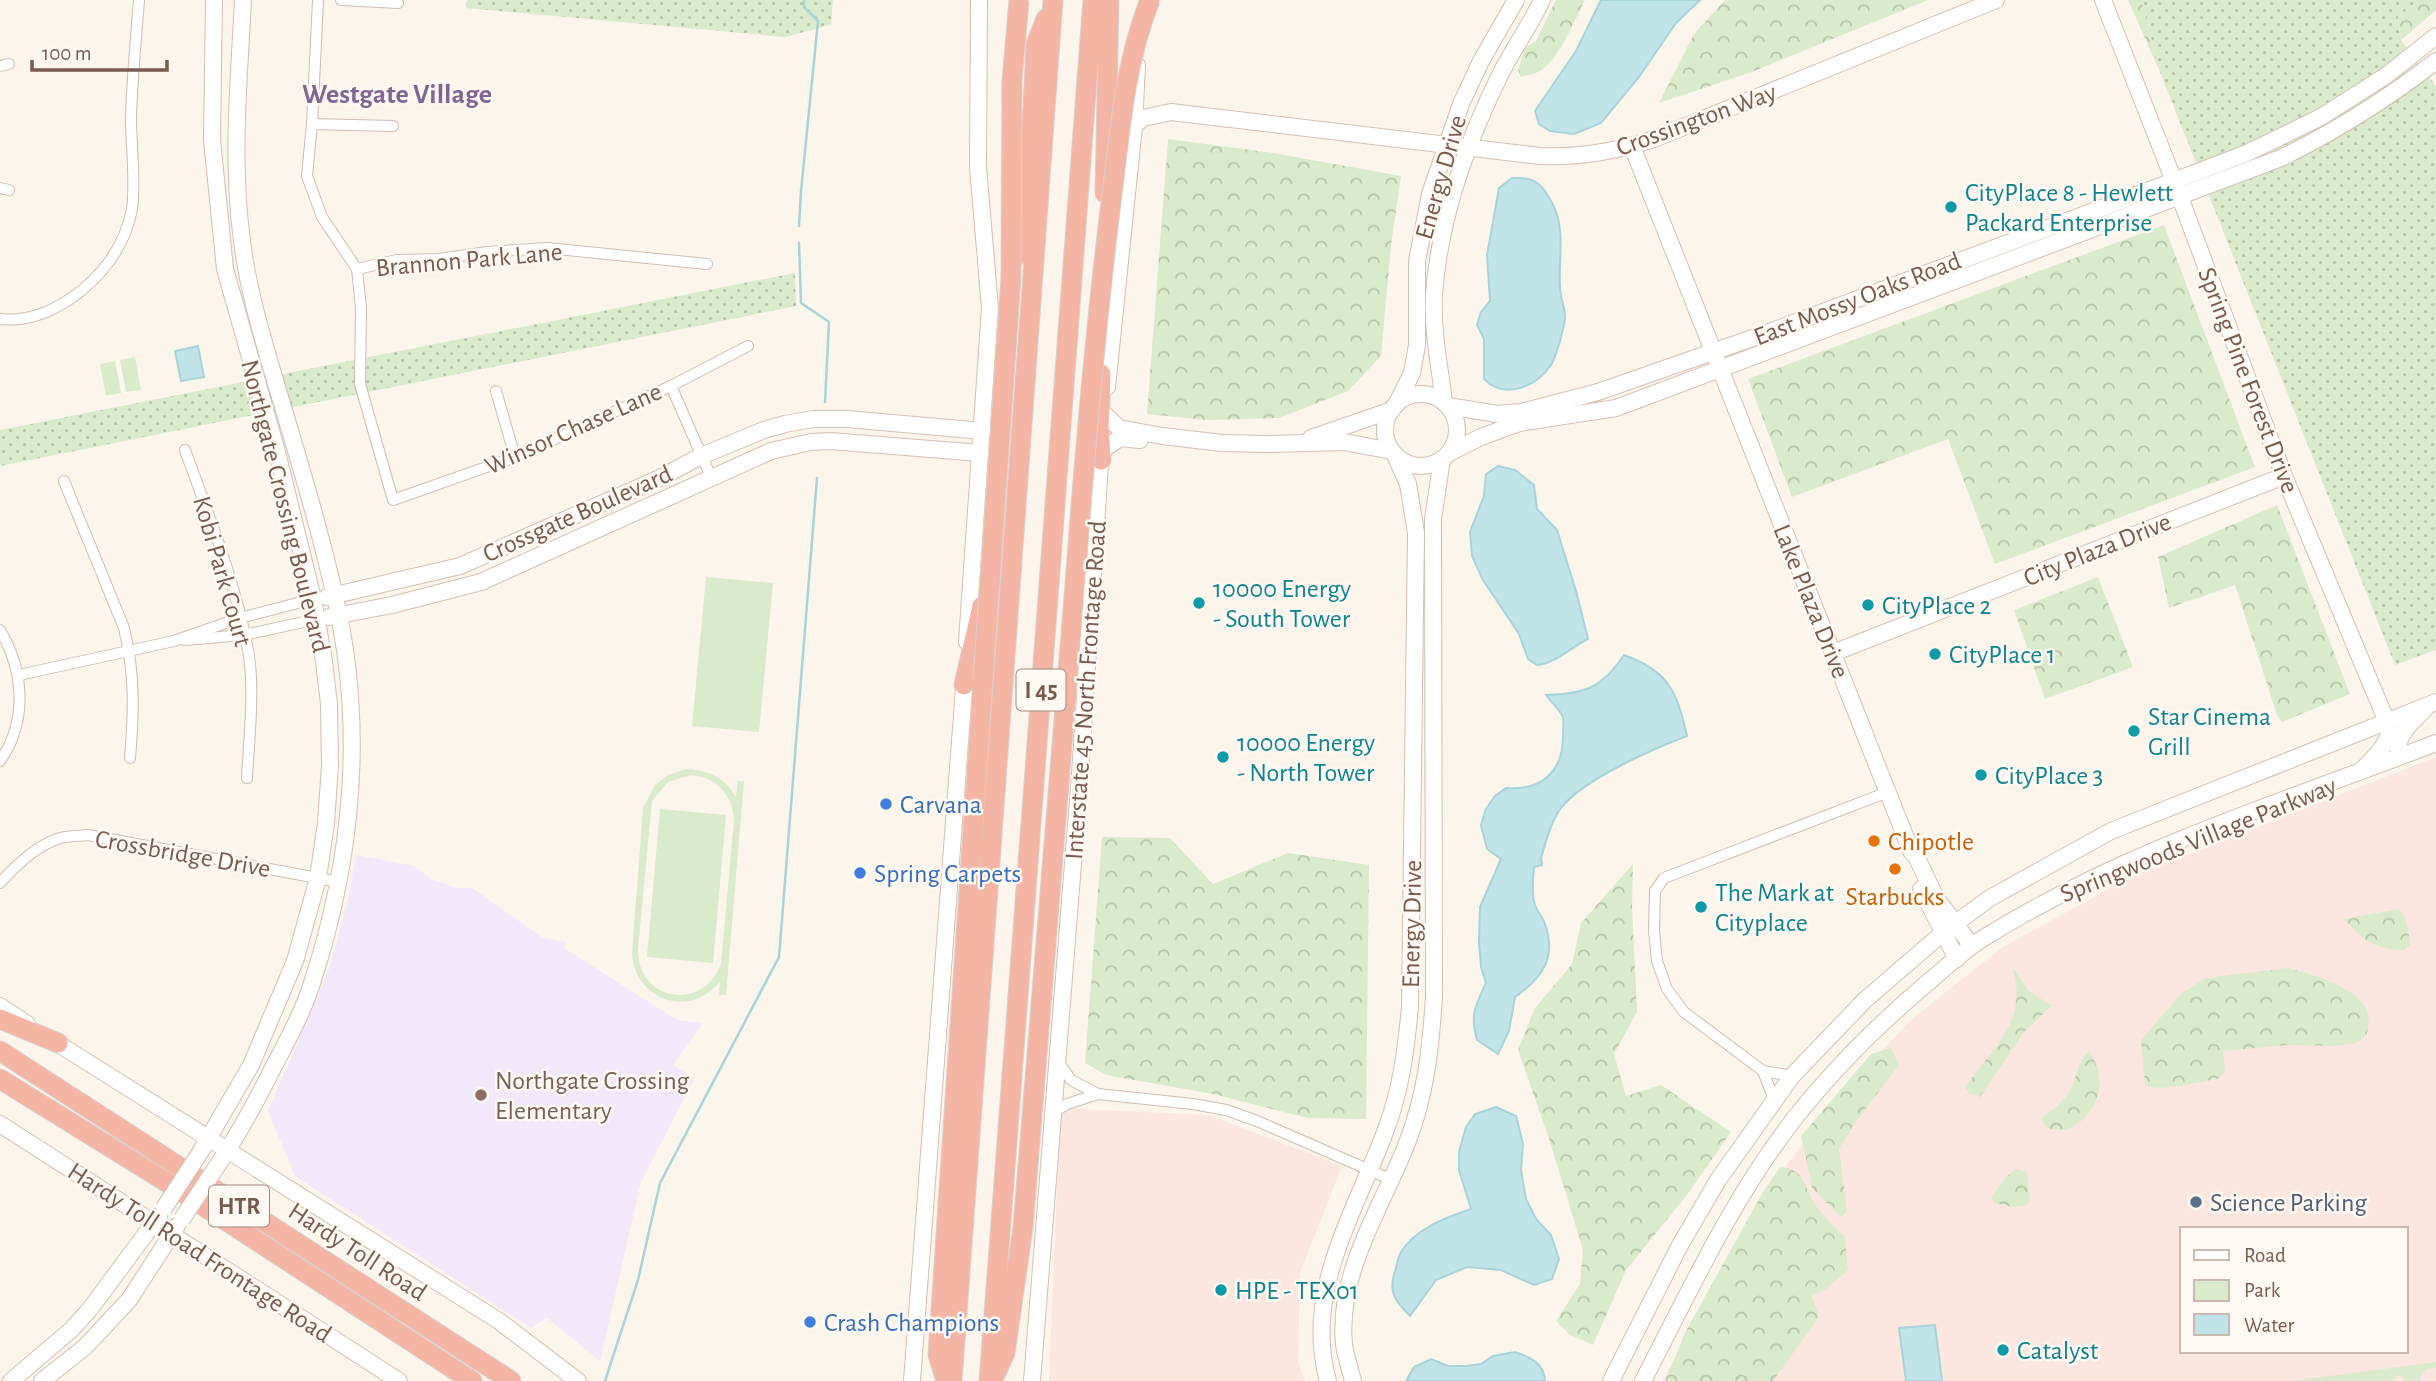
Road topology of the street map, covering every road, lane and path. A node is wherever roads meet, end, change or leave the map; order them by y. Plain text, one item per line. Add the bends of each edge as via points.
1 (139, 0) edge
2 (214, 0) edge
3 (243, 0) edge
4 (318, 0) edge
5 (341, 0) edge
6 (979, 0) edge
7 (1019, 0) edge
8 (1093, 0) edge
9 (1109, 0) edge
10 (1138, 0) edge
11 (1150, 0) edge
12 (1516, 0) edge
13 (1542, 0) edge
14 (1996, 0) edge
15 (2103, 0) edge
16 (1053, 1) edge
17 (398, 3) dead end
18 (2436, 36) edge
19 (2436, 61) edge
20 (2376, 82) junction
21 (1136, 89) junction
22 (2387, 98) junction
23 (1171, 113) junction
24 (312, 124) junction
25 (393, 126) dead end
26 (1134, 126) junction
27 (1448, 145) junction
28 (1632, 146) junction
29 (1470, 148) junction
30 (2177, 188) junction
31 (2019, 246) junction
32 (245, 262) junction
33 (707, 264) dead end
34 (225, 269) junction
35 (357, 269) junction
36 (1868, 294) junction
37 (1875, 310) junction
38 (0, 319) edge
39 (748, 345) dead end
40 (1712, 352) junction
41 (1720, 369) junction
42 (671, 386) junction
43 (496, 391) dead end
44 (1446, 404) junction
45 (1394, 407) junction
46 (1104, 414) junction
47 (983, 431) junction
48 (1162, 436) junction
49 (293, 442) junction
50 (1303, 442) junction
51 (276, 448) junction
52 (186, 450) dead end
53 (981, 453) junction
54 (1394, 453) junction
55 (701, 456) junction
56 (1101, 456) junction
57 (1446, 456) junction
58 (515, 457) junction
59 (2284, 476) junction
60 (711, 478) junction
61 (64, 481) dead end
62 (581, 513) junction
63 (589, 533) junction
64 (460, 566) junction
65 (467, 586) junction
66 (335, 595) junction
67 (313, 599) junction
68 (339, 615) junction
69 (240, 618) junction
70 (317, 619) junction
71 (0, 630) edge
72 (244, 635) junction
73 (174, 641) junction
74 (129, 651) junction
75 (1833, 653) junction
76 (19, 675) junction
77 (974, 682) junction
78 (2433, 703) edge
79 (2388, 726) junction
80 (352, 728) junction
81 (330, 729) junction
82 (2436, 743) edge
83 (2399, 753) junction
84 (130, 758) dead end
85 (0, 761) edge
86 (2360, 773) junction
87 (247, 778) dead end
88 (1888, 792) junction
89 (1911, 850) junction
90 (318, 878) junction
91 (339, 882) junction
92 (0, 883) edge
93 (1920, 886) junction
94 (1950, 927) junction
95 (1928, 946) junction
96 (1972, 946) junction
97 (1957, 959) junction
98 (0, 1006) edge
99 (272, 1018) junction
100 (0, 1019) edge
101 (293, 1029) junction
102 (58, 1043) junction
103 (0, 1051) edge
104 (1058, 1061) junction
105 (1762, 1071) junction
106 (1792, 1076) junction
107 (0, 1079) edge
108 (1098, 1094) junction
109 (1774, 1100) junction
110 (1054, 1112) junction
111 (0, 1124) edge
112 (205, 1145) junction
113 (224, 1155) junction
114 (1369, 1170) junction
115 (1390, 1180) junction
116 (154, 1222) junction
117 (172, 1233) junction
118 (71, 1330) junction
119 (85, 1347) junction
120 (11, 1381) edge
121 (42, 1381) edge
122 (399, 1381) edge
123 (472, 1381) edge
124 (511, 1381) edge
125 (578, 1381) edge
126 (912, 1381) edge
127 (946, 1381) edge
128 (952, 1381) edge
129 (990, 1381) edge
130 (1032, 1381) edge
131 (1328, 1381) edge
132 (1353, 1381) edge
133 (1611, 1381) edge
134 (1643, 1381) edge

1 - 38 street via 131,116 132,207 125,235 95,279 70,299 42,314 16,321
2 - 34 street, Northgate Crossing Boulevard via 212,140
3 - 32 street, Northgate Crossing Boulevard via 236,165
4 - 24 street
5 - 17 street
6 - 47 street via 978,167 990,308
7 - 77 highway, bridge via 1012,81 1012,278
8 - 129 highway, I 45
9 - 56 highway
10 - 21 street, Interstate 45 North Frontage Road
11 - 129 highway, bridge via 1133,48 1121,112 1086,430 1023,1227 1005,1353
12 - 27 street, Energy Drive via 1481,61
13 - 29 street, Energy Drive via 1501,72
14 - 28 street, Crossington Way
15 - 30 street, Spring Pine Forest Drive
16 - 77 highway via 1036,44
16 - 128 highway, I 45
18 - 20 street, East Mossy Oaks Road
19 - 22 street, East Mossy Oaks Road
20 - 22 street
20 - 30 street, East Mossy Oaks Road via 2321,117
21 - 23 street, Crossington Way via 1150,106
21 - 26 street, Interstate 45 North Frontage Road
22 - 30 street, East Mossy Oaks Road via 2281,158
23 - 26 street, Crossington Way via 1143,118
23 - 27 street, Crossington Way
24 - 25 street
24 - 35 street via 307,176 322,217
26 - 46 street, Interstate 45 North Frontage Road
27 - 29 street, Crossington Way
27 - 45 street, Energy Drive via 1423,222 1412,373
28 - 29 street, Crossington Way via 1556,157
28 - 40 street, Lake Plaza Drive
29 - 44 street, Energy Drive via 1450,204 1437,264 1435,345
30 - 31 street, East Mossy Oaks Road
30 - 59 street, Spring Pine Forest Drive
31 - 36 street, East Mossy Oaks Road
31 - 37 street, East Mossy Oaks Road
32 - 34 street
32 - 49 street, Northgate Crossing Boulevard
33 - 35 street, Brannon Park Lane via 547,248 397,260
34 - 51 street, Northgate Crossing Boulevard
35 - 58 street, Winsor Chase Lane via 360,384 393,500
36 - 37 street
36 - 40 street, East Mossy Oaks Road
37 - 41 street, East Mossy Oaks Road
39 - 42 street, Winsor Chase Lane
40 - 41 street, Lake Plaza Drive
40 - 44 street, East Mossy Oaks Road via 1598,392 1521,412 1497,414
41 - 57 street, East Mossy Oaks Road via 1616,408 1519,423
41 - 75 street, Lake Plaza Drive
42 - 55 street
42 - 58 street, Winsor Chase Lane
43 - 58 street
44 - 45 street via 1419,395
44 - 57 street via 1457,432
45 - 50 street
45 - 54 street via 1385,434
46 - 48 street via 1119,428
46 - 56 street, Interstate 45 North Frontage Road
47 - 53 street
47 - 55 street, Crossgate Boulevard via 813,419 764,430
48 - 50 street via 1233,443
48 - 56 street via 1120,438
49 - 51 street
49 - 66 street, Northgate Crossing Boulevard
50 - 54 street via 1344,442
51 - 67 street, Northgate Crossing Boulevard
52 - 69 street, Kobi Park Court
53 - 60 street, Crossgate Boulevard via 811,442 771,451
53 - 77 street
54 - 57 street via 1415,466 1427,466
54 - 114 street, Energy Drive via 1408,484 1416,533 1410,1007 1403,1073
55 - 60 street
55 - 62 street, Crossgate Boulevard
56 - 104 street, Interstate 45 North Frontage Road
57 - 115 street, Energy Drive via 1433,519 1431,1045 1422,1096
59 - 75 street, City Plaza Drive
59 - 79 street, Spring Pine Forest Drive
60 - 63 street, Crossgate Boulevard
61 - 74 street via 124,628
62 - 63 street
62 - 64 street, Crossgate Boulevard
63 - 65 street, Crossgate Boulevard
64 - 65 street
64 - 66 street, Crossgate Boulevard
65 - 68 street, Crossgate Boulevard
66 - 67 street, Crossgate Boulevard
66 - 68 street, Northgate Crossing Boulevard
67 - 69 street, Crossgate Boulevard
67 - 70 street, Northgate Crossing Boulevard
68 - 70 street, Crossgate Boulevard
68 - 80 street, Northgate Crossing Boulevard via 348,659
69 - 72 street, Kobi Park Court
69 - 73 street, Crossgate Boulevard
70 - 72 street, Crossgate Boulevard
70 - 81 street, Northgate Crossing Boulevard
71 - 76 street
72 - 73 street, Crossgate Boulevard
72 - 87 street, Kobi Park Court via 251,715
73 - 74 street, Crossgate Boulevard
74 - 76 street, Crossgate Boulevard
74 - 84 street via 134,706
75 - 88 street, Lake Plaza Drive
76 - 85 street via 14,737
77 - 126 street
77 - 127 highway via 938,1355
78 - 79 street, Springwoods Village Parkway
78 - 83 street via 2403,732
79 - 83 street, Spring Pine Forest Drive
79 - 86 street via 2389,737
79 - 94 street, Springwoods Village Parkway via 2111,831 1990,898
80 - 81 street
80 - 91 street, Northgate Crossing Boulevard via 350,805
81 - 90 street, Northgate Crossing Boulevard
82 - 83 street, Springwoods Village Parkway
83 - 86 street, Springwoods Village Parkway
86 - 96 street, Springwoods Village Parkway via 2104,873
88 - 89 street, Lake Plaza Drive
88 - 105 street via 1664,878 1655,891 1657,961 1667,989 1684,1012
89 - 93 street, Lake Plaza Drive
89 - 94 street, Lake Plaza Drive
90 - 91 street, Crossbridge Drive
90 - 92 street, Crossbridge Drive via 88,835 59,838 13,868
90 - 99 street, Northgate Crossing Boulevard via 295,961
91 - 101 street, Northgate Crossing Boulevard via 312,985
93 - 94 street, Lake Plaza Drive
93 - 95 street
94 - 95 street, Springwoods Village Parkway
94 - 96 street, Lake Plaza Drive
94 - 97 street, Lake Plaza Drive
95 - 106 street, Springwoods Village Parkway via 1865,1000
96 - 97 street, Springwoods Village Parkway
97 - 134 street, Springwoods Village Parkway via 1877,1027 1793,1119 1719,1234
98 - 102 street
99 - 101 street
99 - 112 street, Northgate Crossing Boulevard
100 - 102 highway
101 - 113 street, Northgate Crossing Boulevard
102 - 112 street
103 - 124 highway, Hardy Toll Road / HTR
104 - 108 street via 1072,1080
104 - 110 street, Interstate 45 North Frontage Road
105 - 106 street
105 - 109 street
106 - 109 street, Springwoods Village Parkway
107 - 123 highway, Hardy Toll Road / HTR
108 - 110 street
108 - 114 street via 1226,1110
109 - 133 street, Springwoods Village Parkway via 1718,1180 1679,1247
110 - 130 street, Interstate 45 North Frontage Road
111 - 116 street, Hardy Toll Road Frontage Road
112 - 113 street
112 - 116 street, Northgate Crossing Boulevard, bridge
113 - 117 street, Northgate Crossing Boulevard, bridge
113 - 125 street via 499,1321
114 - 115 street
114 - 131 street, Energy Drive via 1333,1257 1325,1290 1321,1323
115 - 132 street, Energy Drive via 1353,1266 1345,1305 1344,1345
116 - 117 street, Hardy Toll Road Frontage Road
116 - 118 street, Northgate Crossing Boulevard
117 - 119 street, Northgate Crossing Boulevard via 128,1300
117 - 122 street, Hardy Toll Road Frontage Road
118 - 119 street
118 - 120 street, Northgate Crossing Boulevard
119 - 121 street, Northgate Crossing Boulevard

